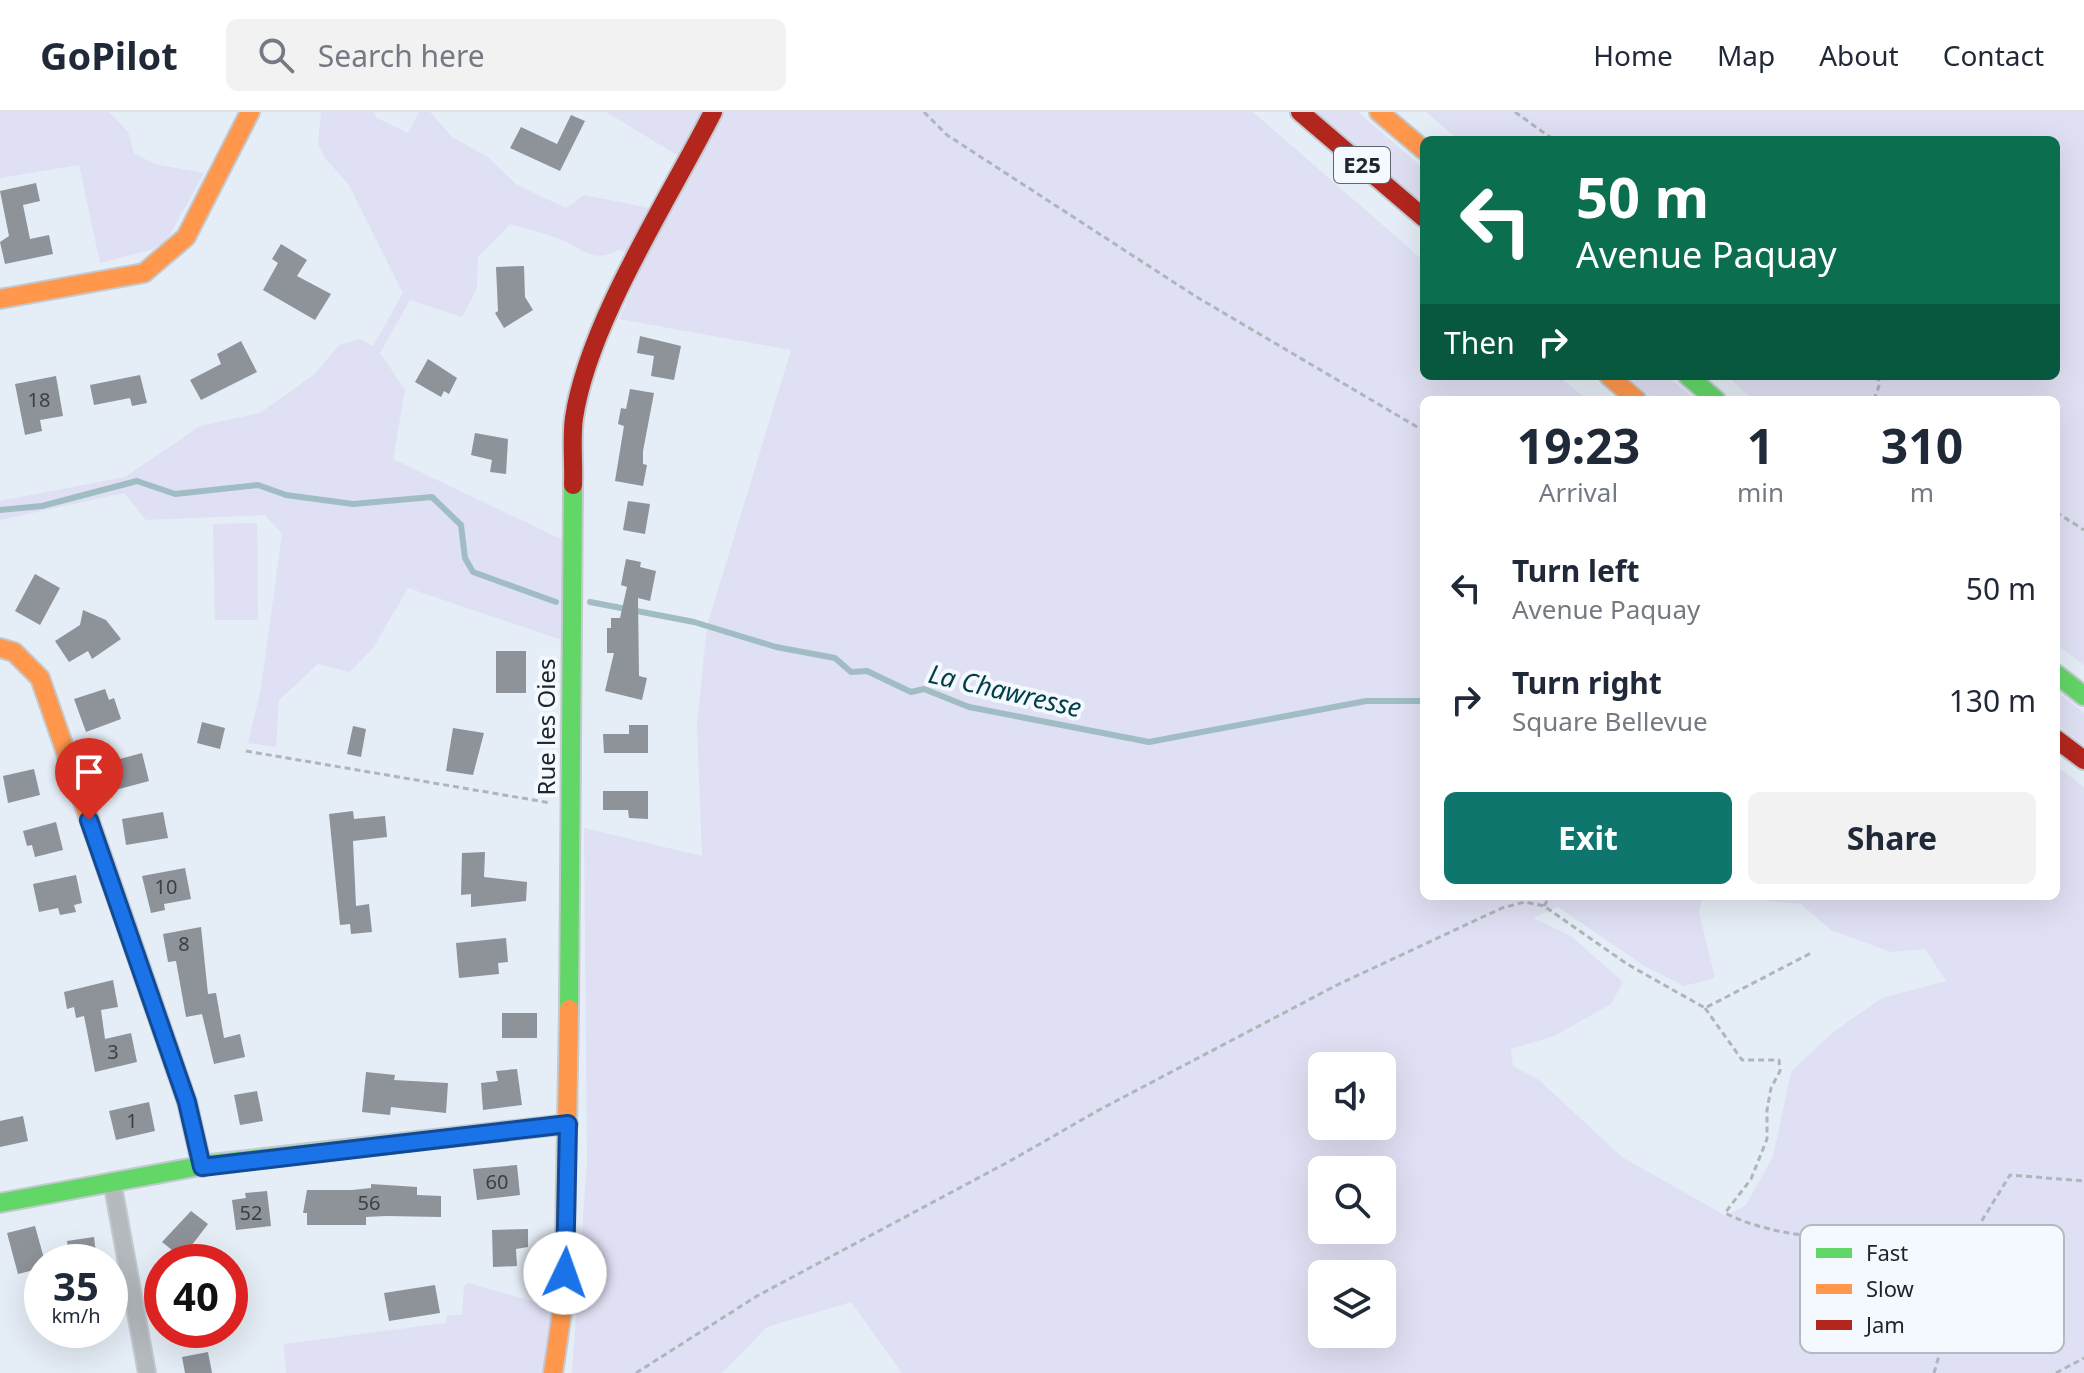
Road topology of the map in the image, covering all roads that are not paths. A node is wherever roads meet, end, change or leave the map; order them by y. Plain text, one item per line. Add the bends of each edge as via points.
1 (250, 112) edge
2 (713, 112) edge
3 (1300, 112) edge
4 (1379, 112) edge
5 (1420, 147) edge
6 (1420, 215) edge
7 (0, 299) edge
8 (1614, 380) edge
9 (1693, 380) edge
10 (1632, 396) edge
11 (1711, 396) edge
12 (0, 648) edge
13 (2060, 677) edge
14 (2084, 696) edge
15 (2060, 742) edge
16 (2084, 760) edge
17 (568, 1124) junction
18 (202, 1167) junction
19 (112, 1181) junction
20 (0, 1203) edge
21 (147, 1373) edge
22 (553, 1373) edge

1 - 7 main road via 186,237 144,273
2 - 17 main road, Rue les Oies via 602,329 584,371 574,418
3 - 6 main road, E25
4 - 5 main road, E25
8 - 10 main road
9 - 11 main road
12 - 18 main road via 14,652 40,678 187,1102
13 - 14 main road
15 - 16 main road
17 - 18 main road
17 - 22 main road, Rue les Oies via 564,1298
18 - 19 main road
19 - 20 main road
19 - 21 street

